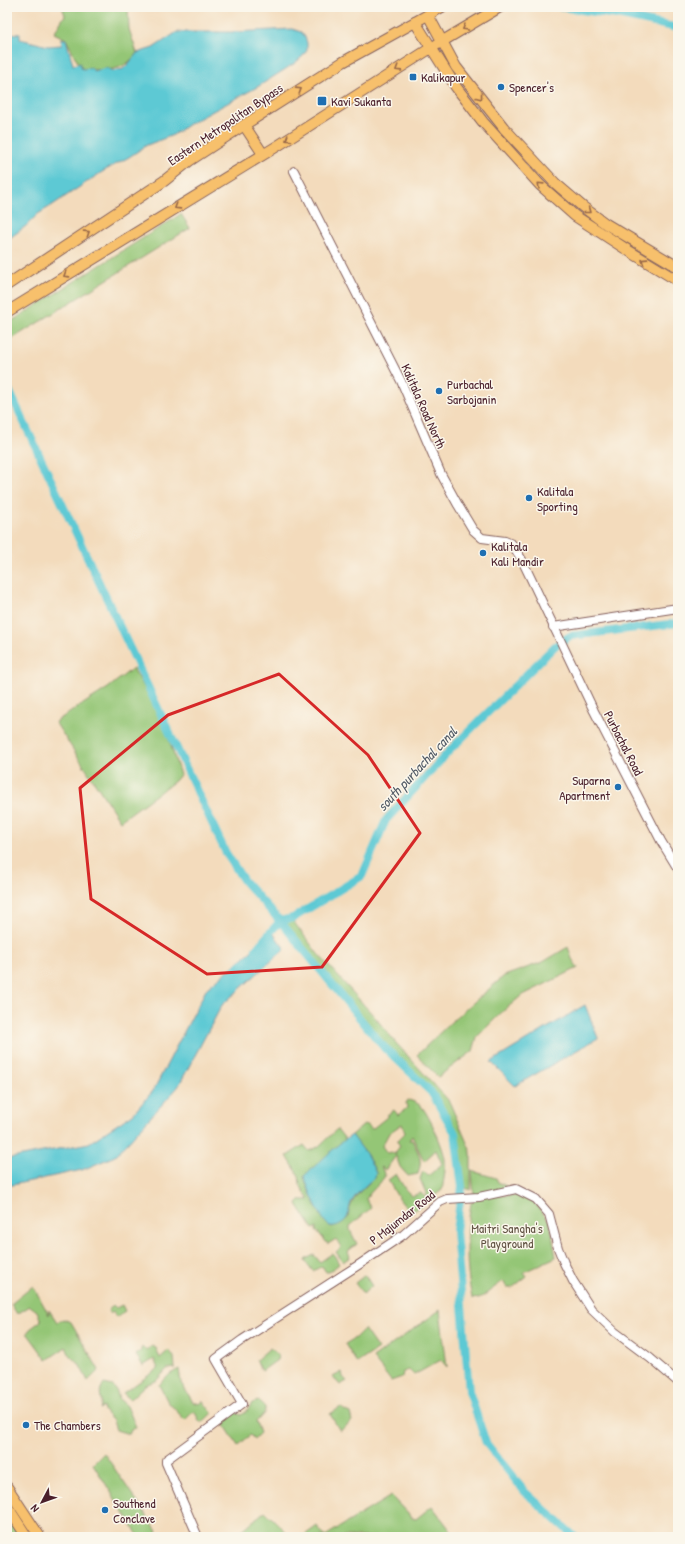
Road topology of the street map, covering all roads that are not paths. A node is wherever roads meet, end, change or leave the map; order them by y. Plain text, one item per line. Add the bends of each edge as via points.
1 (500, 7) edge
2 (441, 8) edge
3 (428, 15) junction
4 (415, 22) junction
5 (442, 42) junction
6 (431, 48) junction
7 (244, 125) junction
8 (262, 154) junction
9 (294, 171) dead end
10 (678, 267) edge
11 (678, 281) edge
12 (7, 285) edge
13 (7, 312) edge
14 (678, 608) edge
15 (553, 626) junction
16 (678, 869) edge
17 (678, 1382) edge
18 (7, 1487) edge
19 (7, 1506) edge
20 (27, 1537) edge
21 (40, 1537) edge
22 (198, 1537) edge

1 -> 5 main road
2 - 3 main road, Eastern Metropolitan Bypass
3 - 4 main road, Eastern Metropolitan Bypass
3 - 5 main road
4 - 6 main road
7 -> 4 main road, Eastern Metropolitan Bypass via 343,62
5 - 6 main road
5 -> 10 main road via 456,67 504,128 555,183 606,224
6 -> 8 main road
11 -> 6 main road via 575,216 540,185 483,122
7 - 8 main road
12 -> 7 main road, Eastern Metropolitan Bypass
8 -> 13 main road
9 - 15 street, Kalitala Road North via 401,381 441,474 458,506 473,530 482,538 505,540 512,544 533,581
14 - 15 street
15 - 16 street, Purbachal Road via 639,800
17 - 22 street, P Majumdar Road via 615,1332 591,1309 572,1281 558,1248 550,1218 540,1202 516,1189 474,1197 447,1198 403,1235 216,1359 242,1404 166,1460
18 - 21 main road
19 - 20 main road

